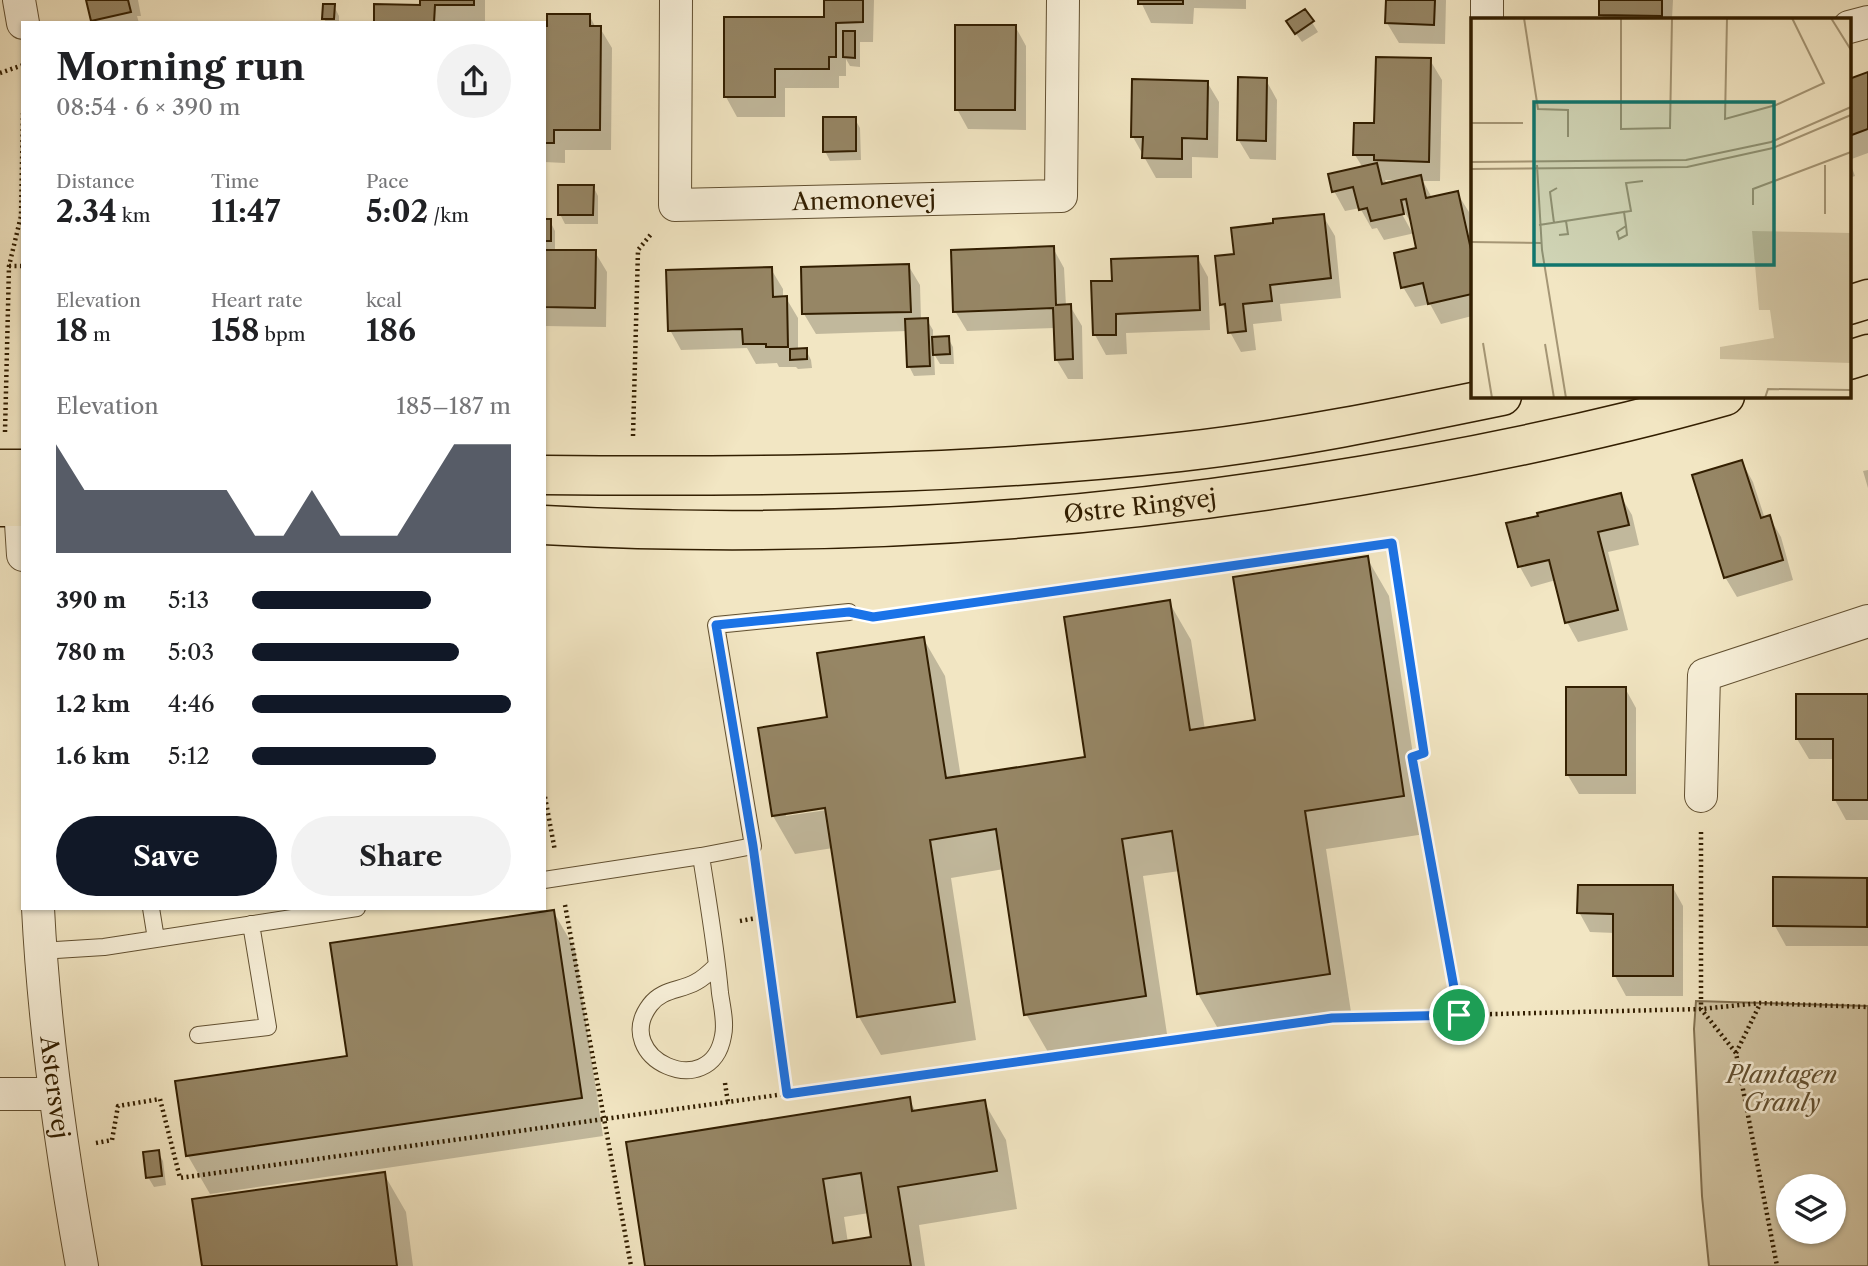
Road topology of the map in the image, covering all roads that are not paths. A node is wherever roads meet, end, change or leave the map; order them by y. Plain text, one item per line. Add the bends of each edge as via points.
1 (19, 0) edge
2 (676, 0) edge
3 (1063, 0) edge
4 (1487, 0) edge
5 (1487, 18) edge
6 (23, 21) edge
7 (1868, 22) edge
8 (1850, 27) edge
9 (1868, 299) edge
10 (1850, 305) edge
11 (1868, 354) edge
12 (1850, 360) edge
13 (1498, 397) edge
14 (1721, 397) edge
15 (3, 451) edge
16 (21, 467) edge
17 (546, 475) edge
18 (16, 505) edge
19 (546, 525) edge
20 (21, 541) edge
21 (849, 612) road end
22 (1868, 621) edge
23 (1701, 796) road end
24 (701, 856) junction
25 (552, 879) edge
26 (38, 910) edge
27 (151, 910) edge
28 (344, 910) edge
29 (251, 924) junction
30 (156, 939) junction
31 (40, 951) junction
32 (717, 965) junction
33 (198, 1035) dead end
34 (0, 1094) edge
35 (55, 1094) junction
36 (82, 1266) edge

1 - 6 street
2 - 3 street, Anemonevej via 675,205 1061,197
4 - 5 street
7 - 8 street
9 - 10 main road
11 - 12 main road
13 - 17 main road, Østre Ringvej via 1362,425 1180,452 1007,467
14 - 19 main road, Østre Ringvej via 1547,441 1371,475 1187,503 1010,520 836,529 630,530
15 - 16 main road
18 - 20 street
21 - 24 lane via 716,625 753,846
22 - 23 street via 1704,675
24 - 25 lane
24 - 32 lane
26 - 31 street, Astersvej
27 - 30 lane
28 - 29 lane
29 - 30 lane
29 - 33 lane via 268,1027
30 - 31 lane
31 - 35 street, Astersvej
32 - 32 lane via 724,1033 720,1046 702,1066 689,1070 663,1066 645,1046 643,1019 649,1006 658,996 695,983
34 - 35 street
35 - 36 street, Astersvej

